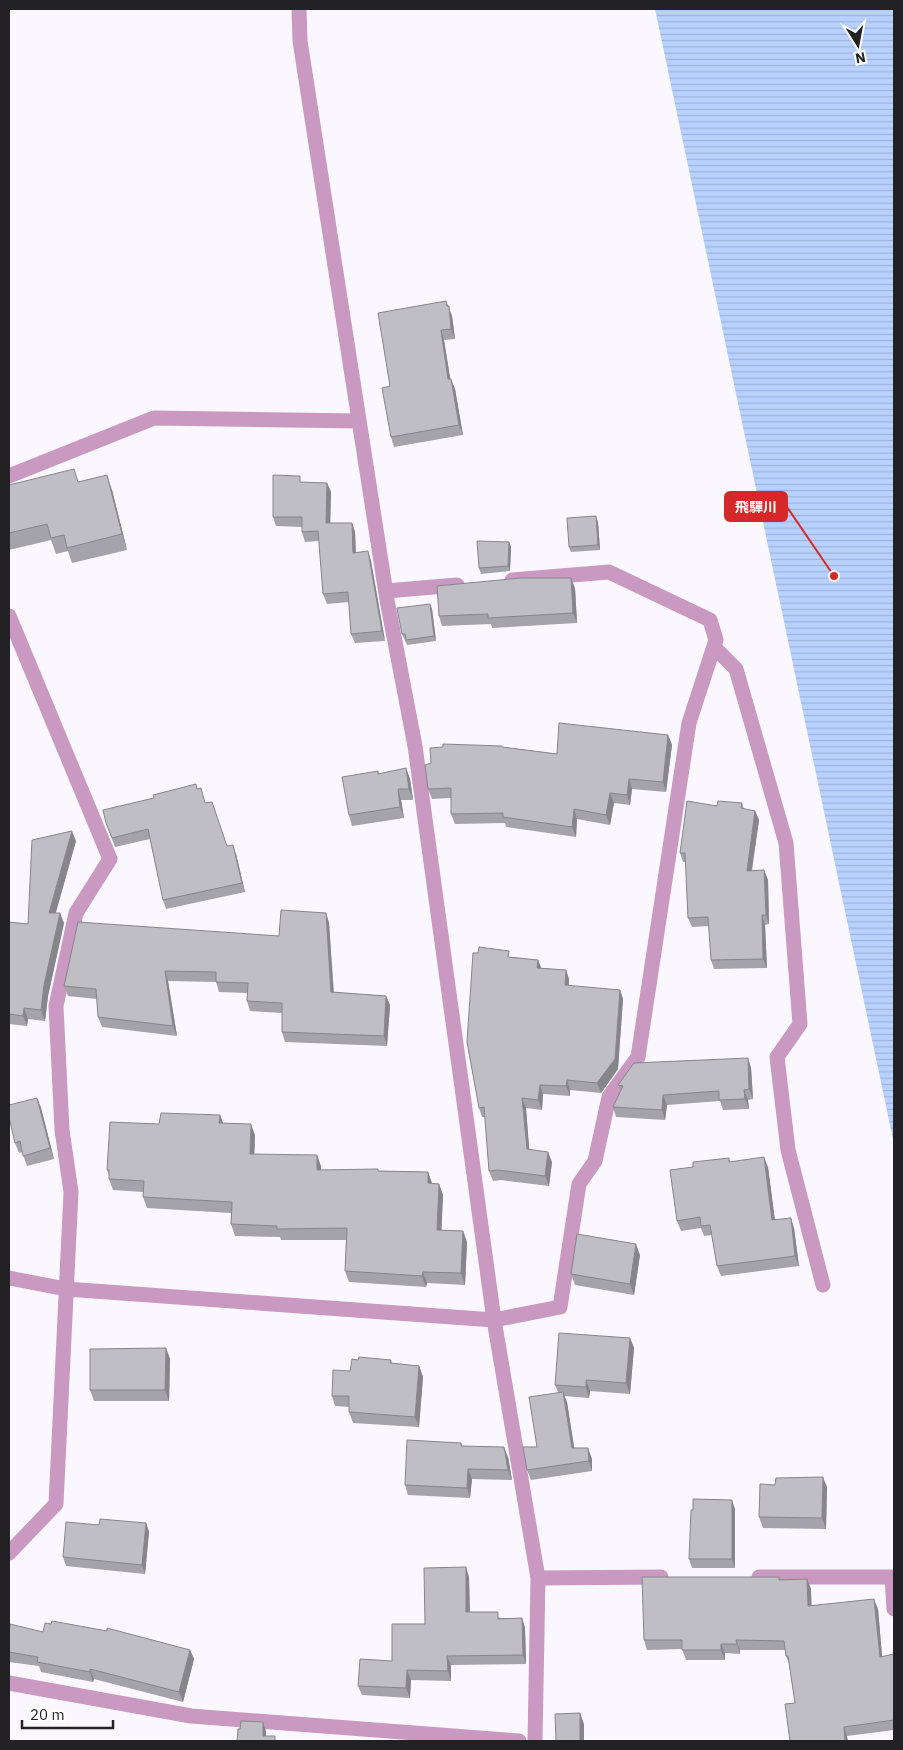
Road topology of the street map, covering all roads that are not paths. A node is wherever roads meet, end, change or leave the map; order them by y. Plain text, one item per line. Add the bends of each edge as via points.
1 (299, 9) edge
2 (358, 421) junction
3 (9, 476) edge
4 (502, 581) edge
5 (473, 583) edge
6 (386, 591) junction
7 (9, 616) edge
8 (714, 646) junction
9 (9, 1278) edge
10 (823, 1285) dead end
11 (66, 1289) junction
12 (494, 1320) junction
13 (9, 1553) edge
14 (676, 1577) edge
15 (744, 1577) edge
16 (538, 1578) junction
17 (894, 1609) edge
18 (9, 1684) edge
19 (518, 1741) edge
20 (535, 1741) edge

1 - 2 street via 300,41
2 - 3 street via 154,418
2 - 6 street
4 - 8 street via 609,572 710,620 716,640
5 - 6 street
6 - 12 street via 415,746
7 - 11 street via 110,859 76,913 56,1006 62,1130 71,1192
8 - 10 street via 736,669 786,843 800,1024 777,1057 788,1150
8 - 12 street via 689,723 638,1057 609,1097 594,1161 580,1184 560,1307
9 - 11 street
11 - 12 street
11 - 13 street via 56,1504
12 - 16 street
14 - 16 street
15 - 17 street via 892,1576
16 - 20 street
18 - 19 street via 191,1716

